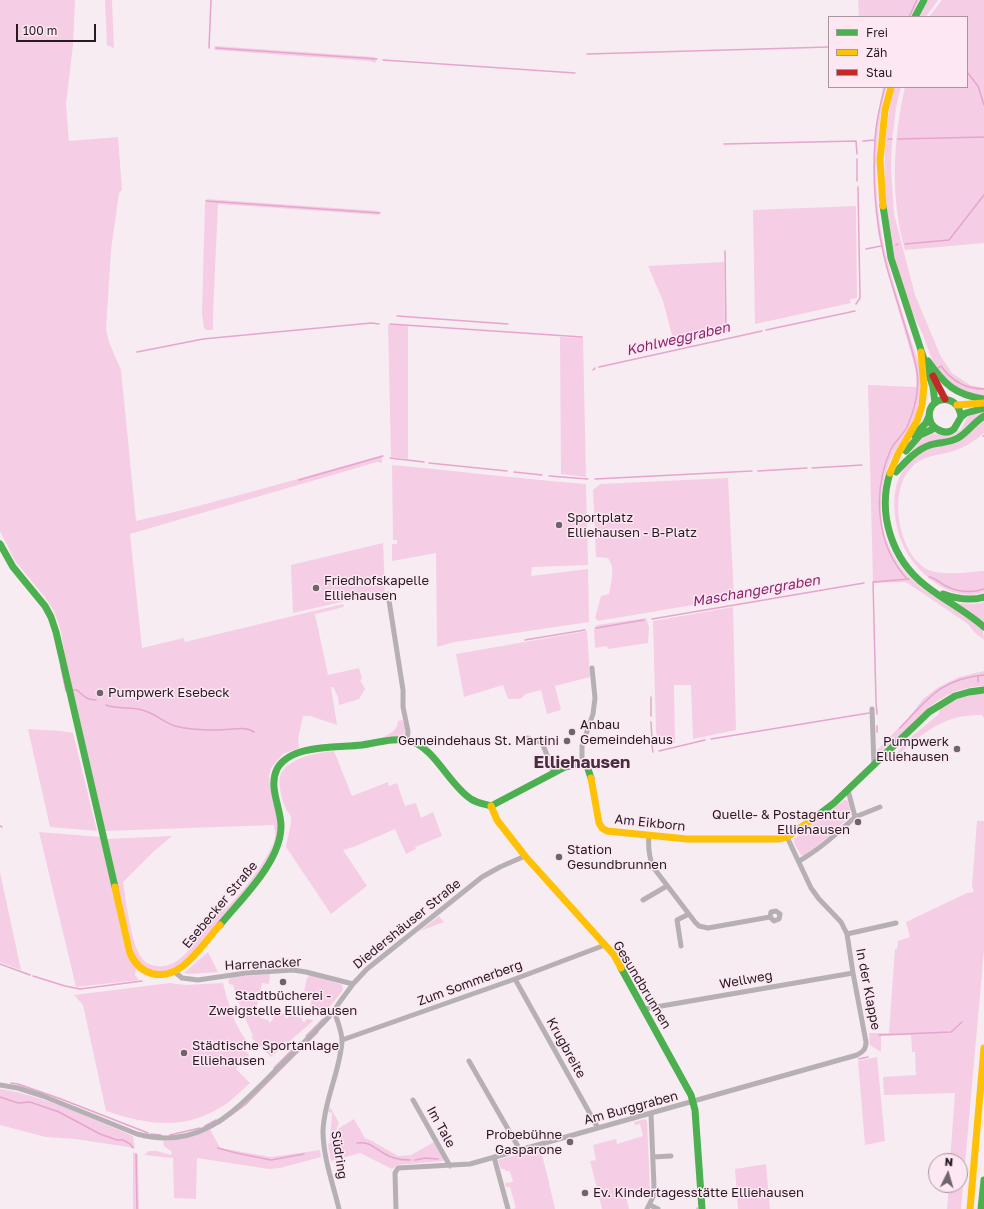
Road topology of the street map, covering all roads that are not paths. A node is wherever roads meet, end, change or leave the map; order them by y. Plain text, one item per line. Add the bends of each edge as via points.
1 (924, 0) edge
2 (916, 16) edge
3 (890, 88) edge
4 (912, 321) junction
5 (921, 352) junction
6 (928, 361) junction
7 (945, 399) junction
8 (984, 399) edge
9 (935, 403) junction
10 (984, 403) edge
11 (957, 405) junction
12 (984, 408) edge
13 (929, 416) junction
14 (984, 416) edge
15 (961, 417) junction
16 (935, 428) junction
17 (904, 445) junction
18 (896, 472) junction
19 (0, 544) edge
20 (388, 594) dead end
21 (984, 597) edge
22 (984, 627) edge
23 (592, 668) dead end
24 (984, 690) edge
25 (872, 708) dead end
26 (528, 738) dead end
27 (407, 741) junction
28 (582, 763) junction
29 (874, 766) junction
30 (554, 774) junction
31 (848, 790) junction
32 (492, 806) junction
33 (880, 807) dead end
34 (855, 817) junction
35 (649, 836) junction
36 (787, 837) junction
37 (525, 856) junction
38 (799, 862) junction
39 (667, 886) junction
40 (643, 900) dead end
41 (689, 914) junction
42 (770, 917) dead end
43 (896, 923) dead end
44 (847, 934) junction
45 (606, 945) junction
46 (681, 946) dead end
47 (175, 972) junction
48 (853, 973) junction
49 (515, 979) junction
50 (353, 984) junction
51 (644, 1009) junction
52 (334, 1011) junction
53 (342, 1040) junction
54 (866, 1048) joint
55 (984, 1048) edge
56 (469, 1060) dead end
57 (0, 1085) edge
58 (413, 1100) dead end
59 (693, 1102) junction
60 (650, 1114) junction
61 (598, 1128) junction
62 (520, 1150) junction
63 (671, 1156) dead end
64 (494, 1157) junction
65 (653, 1157) junction
66 (450, 1166) junction
67 (984, 1180) edge
68 (649, 1207) edge
69 (339, 1209) edge
70 (396, 1209) edge
71 (508, 1209) edge
72 (658, 1209) edge
73 (702, 1209) edge
74 (970, 1209) edge
75 (981, 1209) edge

1 - 2 main road
3 - 4 main road via 880,160 882,206 891,258
4 - 5 main road
4 - 6 main road
5 - 9 main road via 933,388
5 - 17 main road via 924,378 922,406
6 - 7 main road
6 - 8 main road via 939,379 955,392
7 - 9 main road
7 - 11 main road
9 - 13 main road
10 - 11 main road
11 - 15 main road
12 - 15 main road via 969,411
13 - 16 main road via 930,423
13 - 17 main road
14 - 18 main road via 957,438 916,452
15 - 16 main road via 958,426 950,431
16 - 18 main road via 915,440 903,456
17 - 22 main road via 895,461 885,496 886,517 892,542 909,570 922,584
18 - 21 main road via 892,489 891,518 898,544 906,560 926,583 943,594 967,600
19 - 47 main road via 14,567 45,606 56,632 130,952 138,966 153,975 165,976
20 - 27 street via 403,690
23 - 28 street via 595,698 593,714 582,746
24 - 29 main road, Am Eikborn via 955,695 941,703
25 - 29 street
26 - 30 street via 542,742
27 - 32 main road via 417,744 427,752 464,794 479,803
27 - 47 main road, Esebecker Straße via 321,748 295,755 283,762 274,781 282,824 272,858 262,876 190,960
28 - 30 main road via 570,765
28 - 35 main road, Am Eikborn via 587,766 590,773 598,821 602,828 607,831
29 - 31 main road, Am Eikborn
30 - 32 main road
31 - 34 street
31 - 36 main road, Am Eikborn via 819,816
32 - 37 main road, Gesundbrunnen via 497,820
33 - 34 street
34 - 38 street
35 - 36 main road, Am Eikborn via 704,840
35 - 39 street via 650,860
36 - 38 street, In der Klappe
37 - 45 main road, Gesundbrunnen
37 - 50 street, Diedershäuser Straße via 482,877 374,962
38 - 44 street, In der Klappe via 811,888 841,922
39 - 40 street
39 - 41 street
41 - 42 street via 697,924 708,928
41 - 46 street via 677,920
43 - 44 street, In der Klappe
44 - 48 street, In der Klappe
45 - 49 street, Zum Sommerberg
45 - 51 main road, Gesundbrunnen
47 - 50 street, Harrenacker via 182,978 198,980 293,970
48 - 51 street, Wellweg
48 - 54 street, In der Klappe via 866,1035
49 - 53 street, Zum Sommerberg
49 - 61 street, Krugbreite
50 - 52 street, Diedershäuser Straße
51 - 59 main road, Gesundbrunnen
52 - 53 street, Südring
52 - 57 street, Diedershäuser Straße via 238,1108 210,1127 190,1135 158,1138 137,1134 43,1096
53 - 69 street, Südring via 323,1130 326,1155
54 - 59 street, Am Burggraben via 857,1055
55 - 74 main road
56 - 62 street
58 - 66 street, Im Tale
59 - 60 street, Am Burggraben
59 - 73 main road, Gesundbrunnen
60 - 61 street, Am Burggraben
60 - 65 street
61 - 62 street, Am Burggraben
62 - 64 street, Am Burggraben
63 - 65 street
64 - 66 street, Am Burggraben via 470,1164
64 - 71 street
65 - 68 street via 654,1191
66 - 70 street, Am Burggraben via 396,1169
67 - 75 main road
68 - 72 street

